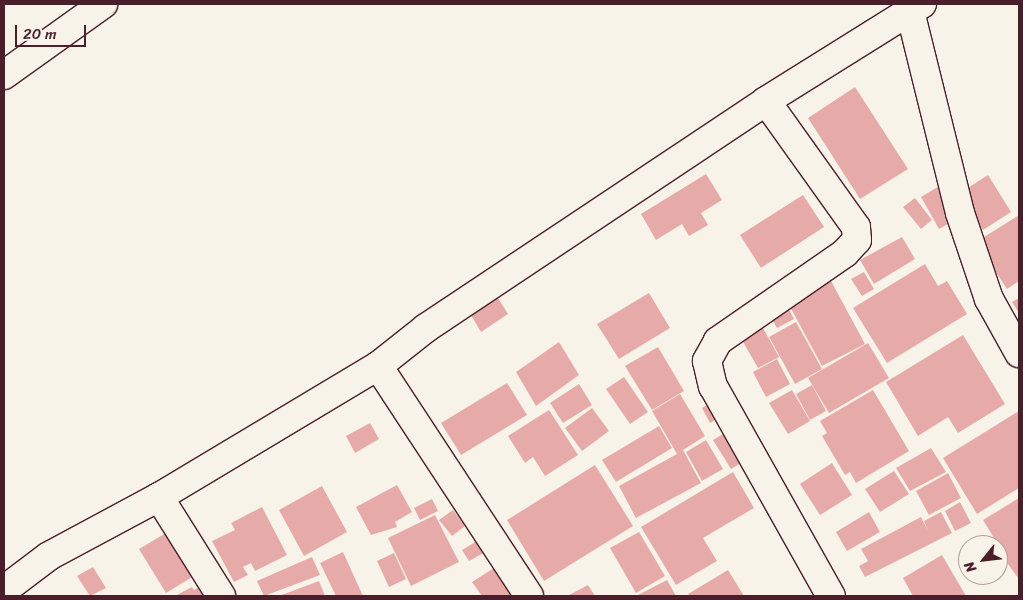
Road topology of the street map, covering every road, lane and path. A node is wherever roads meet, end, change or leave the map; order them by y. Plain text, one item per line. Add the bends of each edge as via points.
1 (103, 4) edge
2 (916, 7) edge
3 (4, 75) edge
4 (766, 101) junction
5 (1019, 353) edge
6 (378, 366) junction
7 (159, 497) junction
8 (7, 591) edge
9 (221, 596) edge
10 (529, 596) edge
11 (830, 596) edge

1 - 3 street
2 - 4 street
2 - 5 street via 960,213 989,298
4 - 6 street via 426,328
4 - 11 street via 856,227 857,240 845,253 718,340 707,361 713,386
6 - 7 street
6 - 10 street
7 - 8 street via 49,556
7 - 9 street

